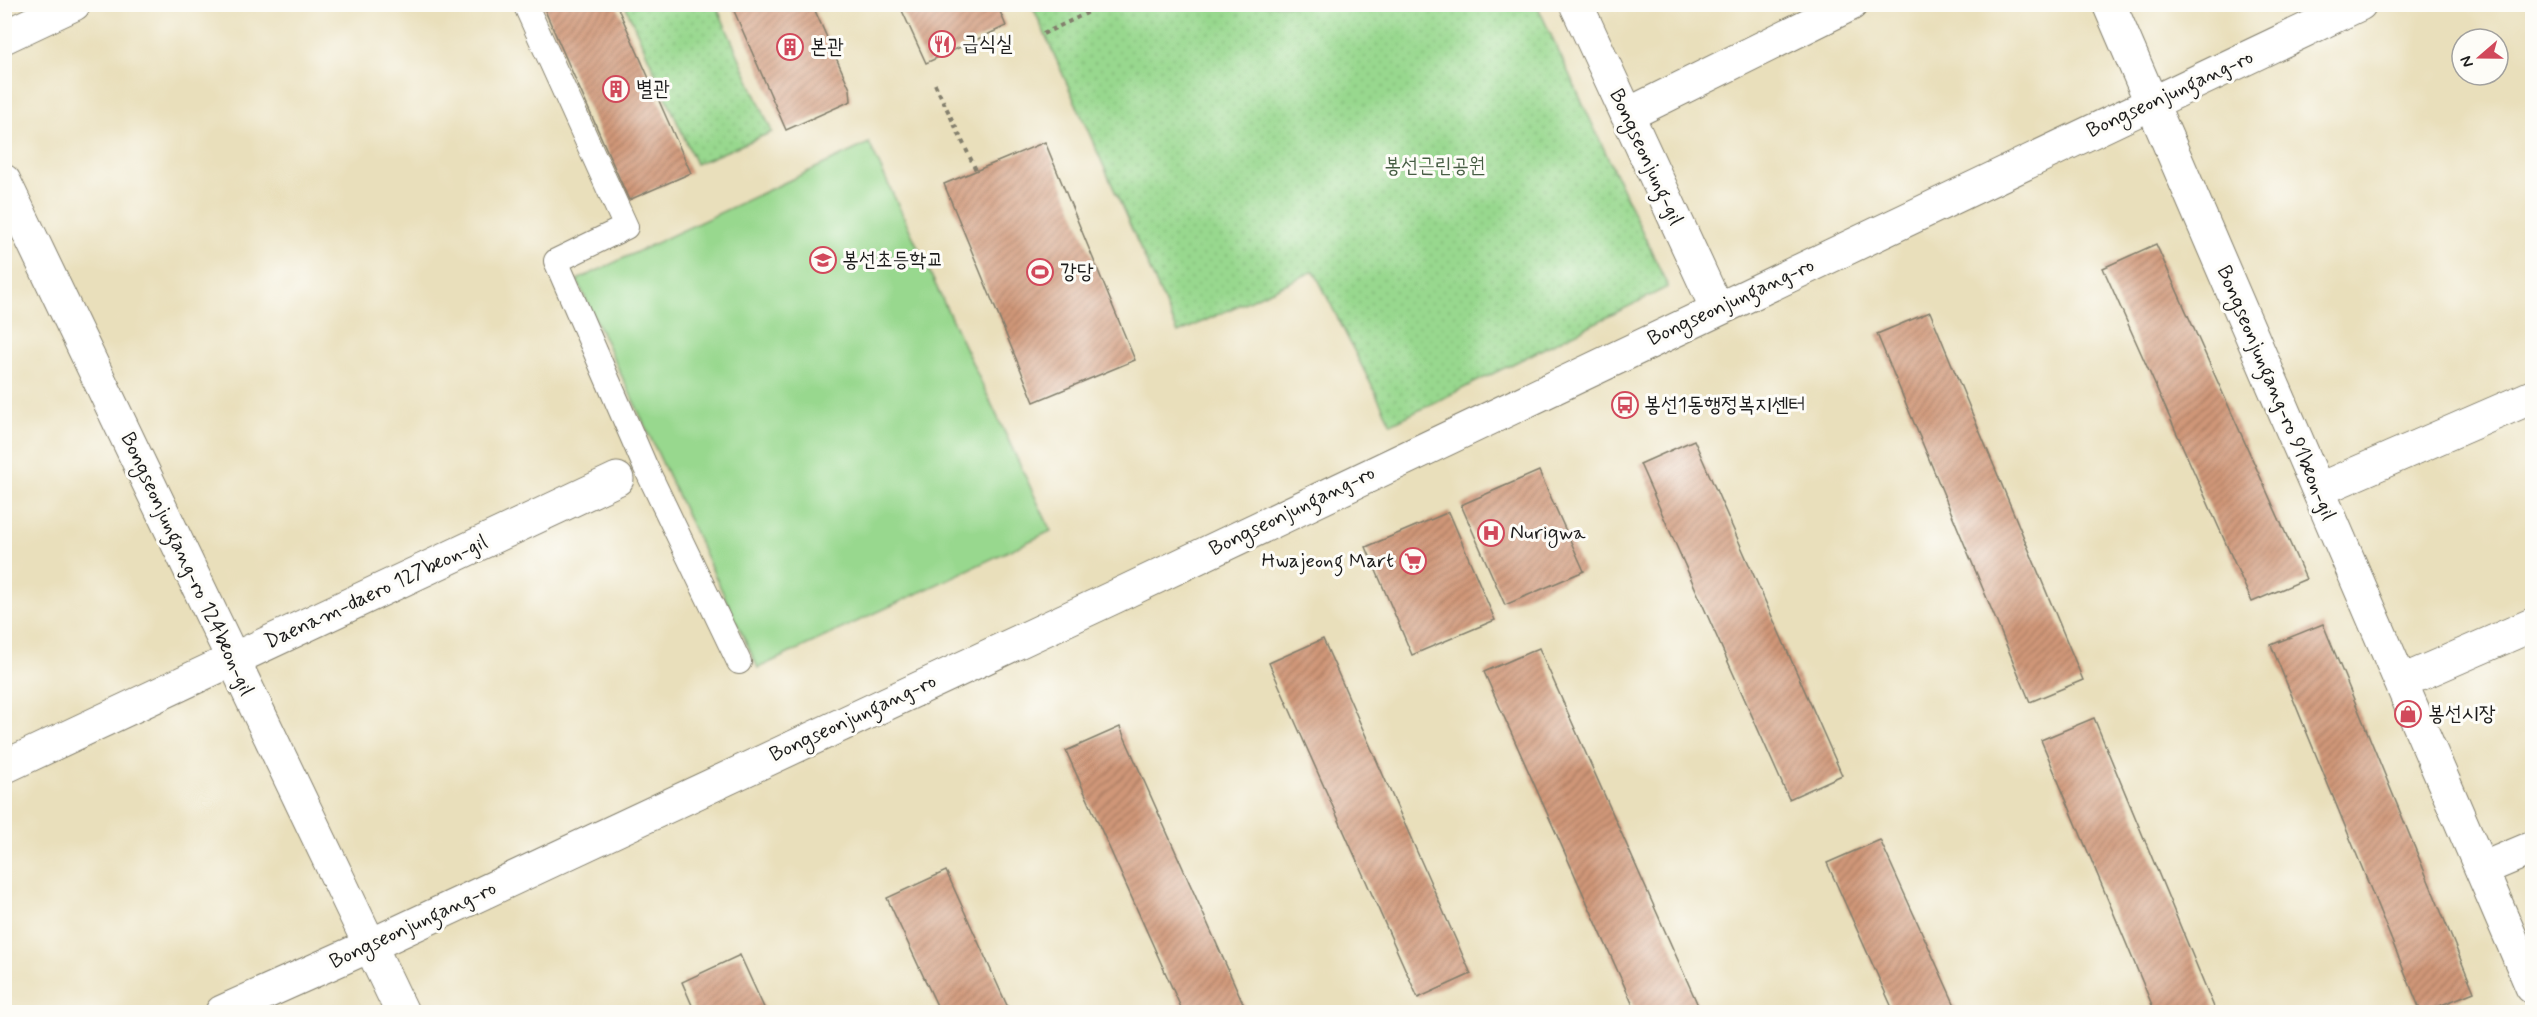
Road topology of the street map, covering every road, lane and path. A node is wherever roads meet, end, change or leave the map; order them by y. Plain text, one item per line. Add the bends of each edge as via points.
1 (74, 4) edge
2 (525, 4) edge
3 (1576, 4) edge
4 (1851, 4) edge
5 (2109, 4) edge
6 (2360, 4) edge
7 (1089, 12) dead end
8 (1043, 34) dead end
9 (4, 37) edge
10 (935, 84) dead end
11 (2151, 103) junction
12 (1627, 115) junction
13 (976, 170) dead end
14 (4, 181) edge
15 (1718, 309) junction
16 (2532, 397) edge
17 (631, 473) junction
18 (2318, 490) junction
19 (2532, 625) edge
20 (232, 659) junction
21 (739, 662) dead end
22 (2401, 682) junction
23 (4, 766) edge
24 (2532, 848) edge
25 (2482, 869) junction
26 (369, 946) junction
27 (2532, 987) edge
28 (222, 1012) edge
29 (402, 1012) edge

1 - 9 street
2 - 17 lane via 626,227 556,261
3 - 12 street, Bongseonjung-gil
4 - 12 street
5 - 11 street, Bongseonjungang-ro 91beon-gil
6 - 11 street, Bongseonjungang-ro
7 - 8 path
10 - 13 path
11 - 15 street, Bongseonjungang-ro
11 - 18 street, Bongseonjungang-ro 91beon-gil
12 - 15 street, Bongseonjung-gil
14 - 20 street, Bongseonjungang-ro 124beon-gil
15 - 26 street, Bongseonjungang-ro
16 - 18 street
17 - 20 street, Daenam-daero 127beon-gil
17 - 21 lane
18 - 22 street, Bongseonjungang-ro 91beon-gil
19 - 22 street
20 - 23 street, Daenam-daero 127beon-gil
20 - 26 street, Bongseonjungang-ro 124beon-gil
22 - 25 street, Bongseonjungang-ro 91beon-gil
24 - 25 street
25 - 27 street, Bongseonjungang-ro 91beon-gil
26 - 28 street, Bongseonjungang-ro
26 - 29 street, Bongseonjungang-ro 124beon-gil

